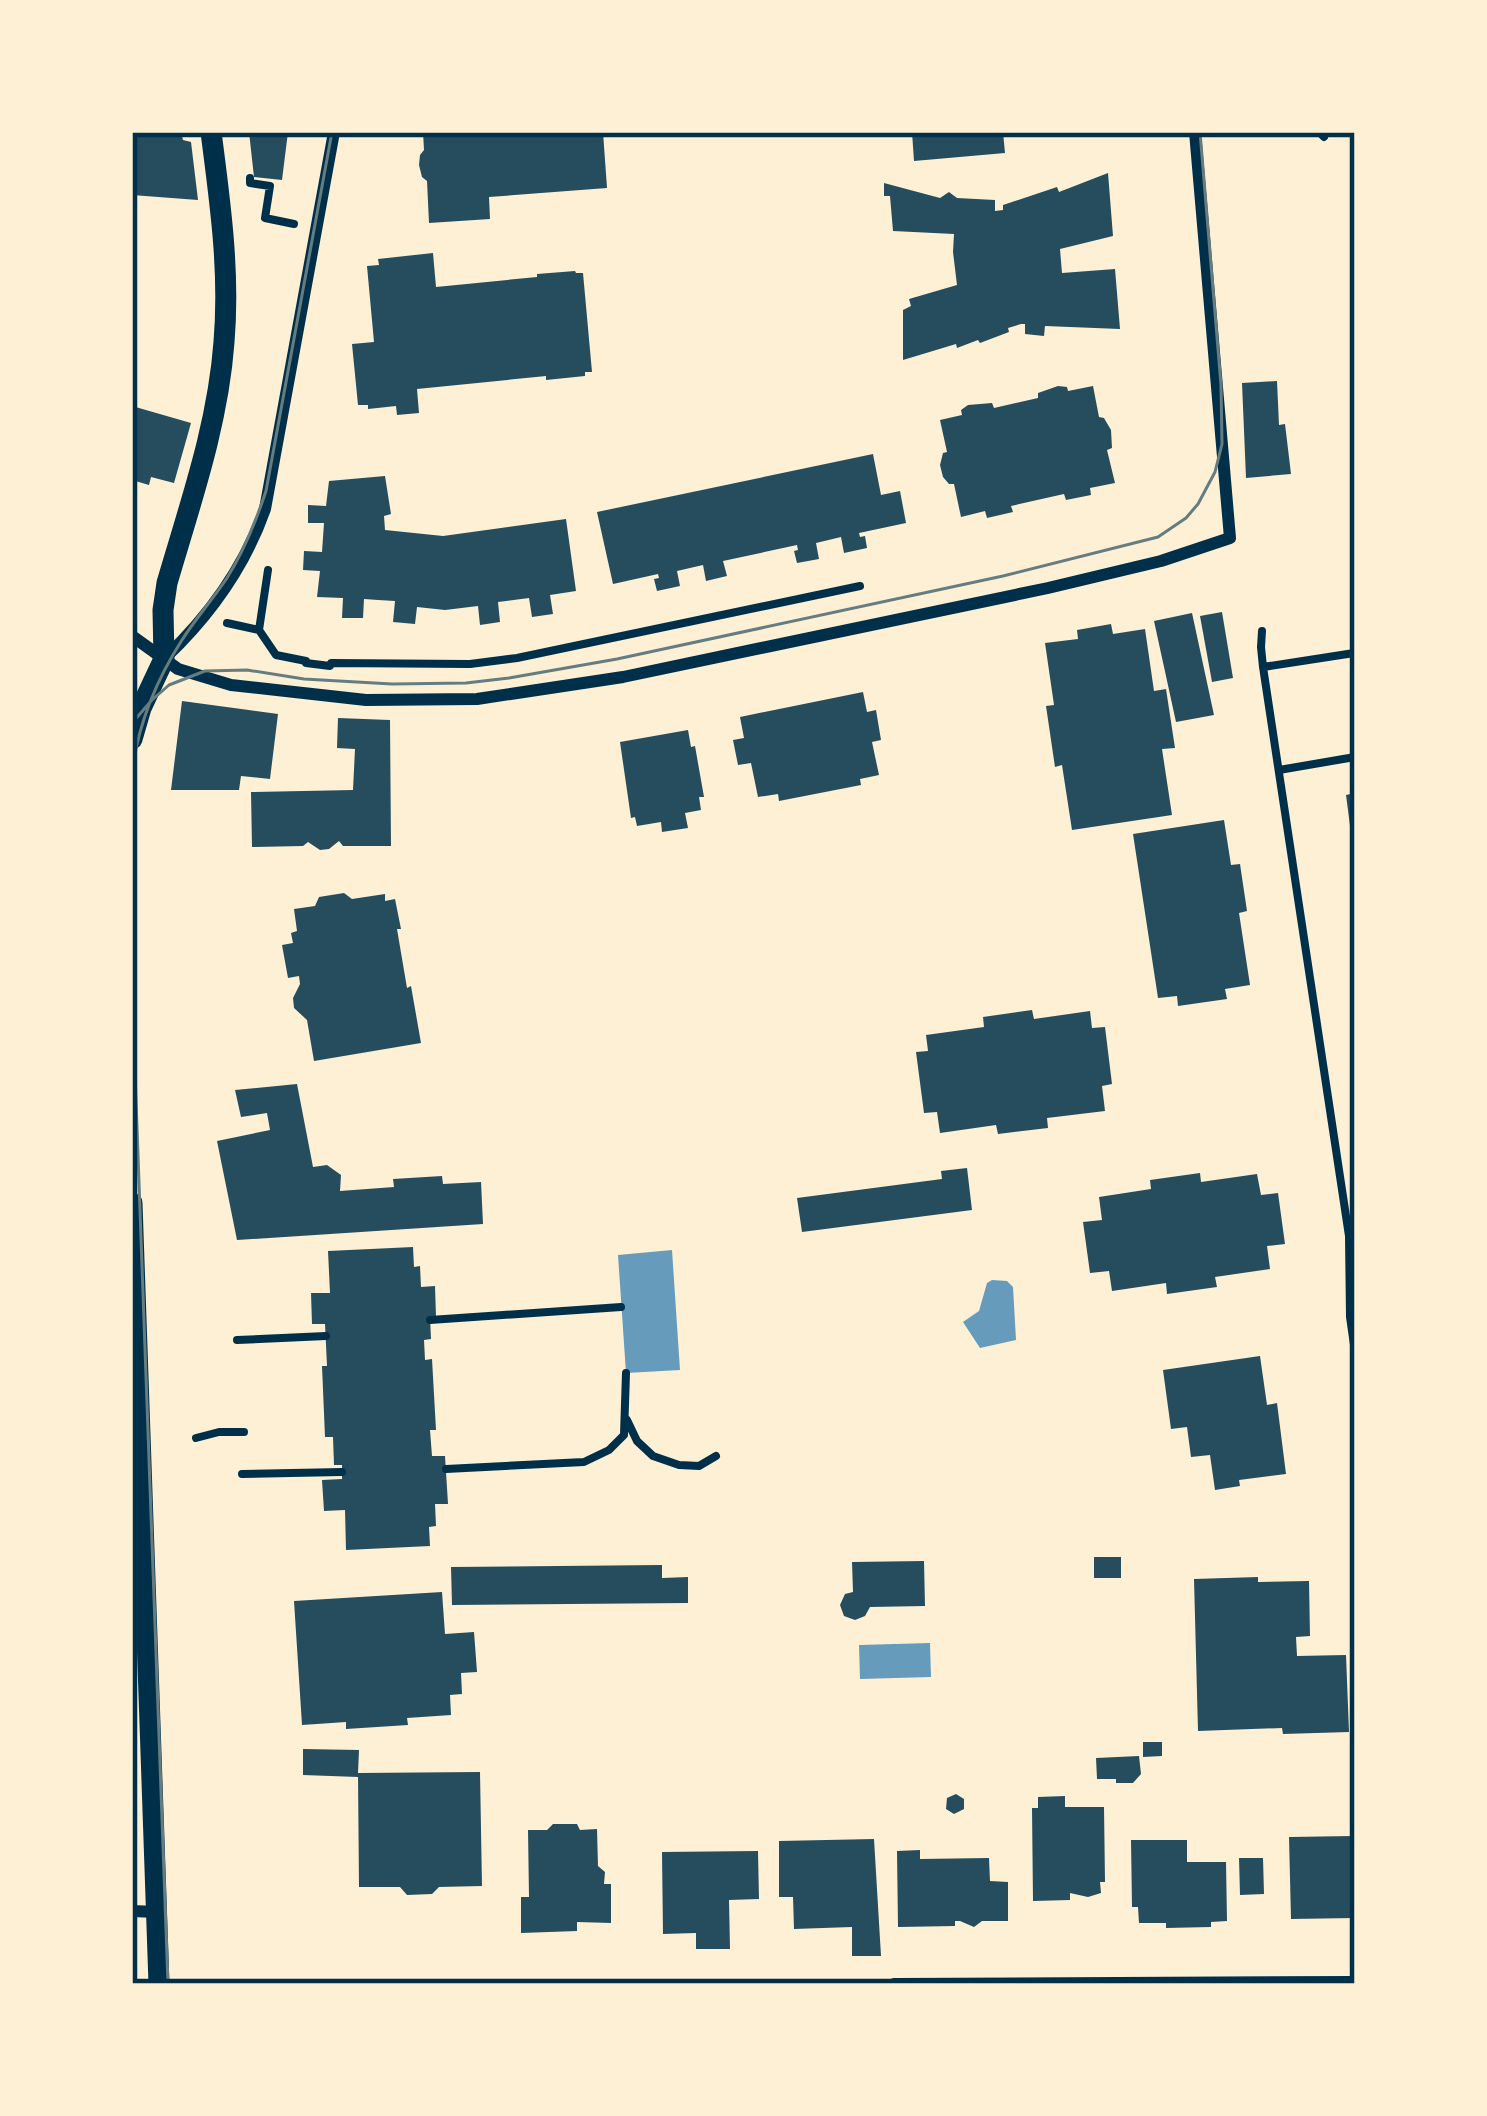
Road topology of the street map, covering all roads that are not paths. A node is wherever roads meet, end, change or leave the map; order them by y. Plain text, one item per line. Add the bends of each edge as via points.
1 (211, 132) edge
2 (334, 132) edge
3 (1195, 132) edge
4 (132, 636) edge
5 (164, 659) junction
6 (132, 739) edge
7 (132, 1203) edge
8 (132, 1911) edge
9 (157, 1912) junction
10 (1355, 1982) edge
11 (159, 1984) edge
12 (894, 1984) edge

1 - 5 street via 226,258 224,344 215,411 166,583
2 - 5 street via 265,509 204,618
3 - 5 street via 1230,538 1048,588 622,677 477,699 366,700 230,685
4 - 5 street
5 - 6 street
7 - 9 street
8 - 9 street
9 - 11 street
10 - 12 street

